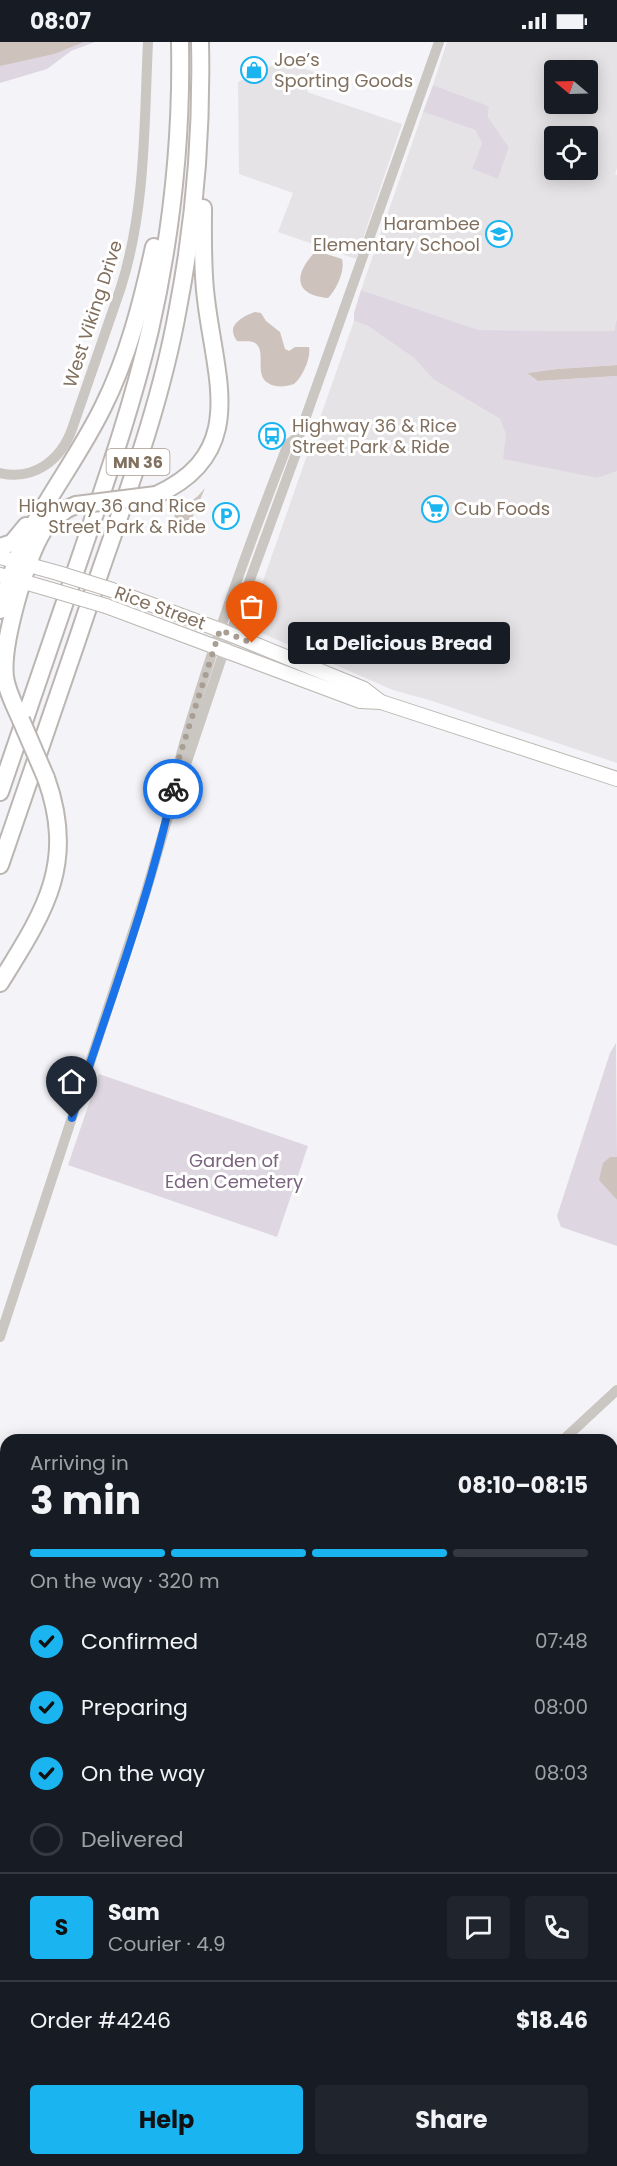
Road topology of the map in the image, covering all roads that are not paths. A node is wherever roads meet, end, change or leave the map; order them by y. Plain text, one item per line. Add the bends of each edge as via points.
1 (148, 42) edge
2 (180, 42) edge
3 (201, 42) edge
4 (439, 42) edge
5 (177, 138) junction
6 (0, 473) edge
7 (55, 487) junction
8 (0, 547) edge
9 (13, 569) edge
10 (0, 610) edge
11 (225, 632) junction
12 (219, 649) junction
13 (381, 702) junction
14 (617, 779) edge
15 (0, 792) edge
16 (0, 865) edge
17 (0, 983) edge
18 (0, 1337) edge
19 (617, 1390) edge
20 (569, 1434) edge

1 - 6 street, West Viking Drive via 138,216 121,287 72,429 57,458 34,471
2 - 5 highway, MN 36
3 - 9 highway, bridge via 206,107 203,272 218,379 218,425 206,456 172,488 156,495 67,509 51,521
3 - 16 highway, MN 36 via 197,178 184,276 164,374 143,449
4 - 11 street via 298,448
5 - 7 highway via 129,345 99,416
5 - 15 highway, MN 36 via 165,250 136,384
7 - 8 highway via 12,543
7 - 9 highway
9 - 10 highway
9 - 11 main road, Rice Street, bridge via 58,573
9 - 12 main road, Rice Street, bridge via 52,590
9 - 17 highway, bridge via 4,676 46,778 59,824 59,848 46,903
11 - 12 street
11 - 13 main road, Rice Street via 364,689
12 - 13 main road, Rice Street via 360,701
12 - 18 street via 179,758 165,827 145,895
13 - 14 main road, Rice Street
19 - 20 street

